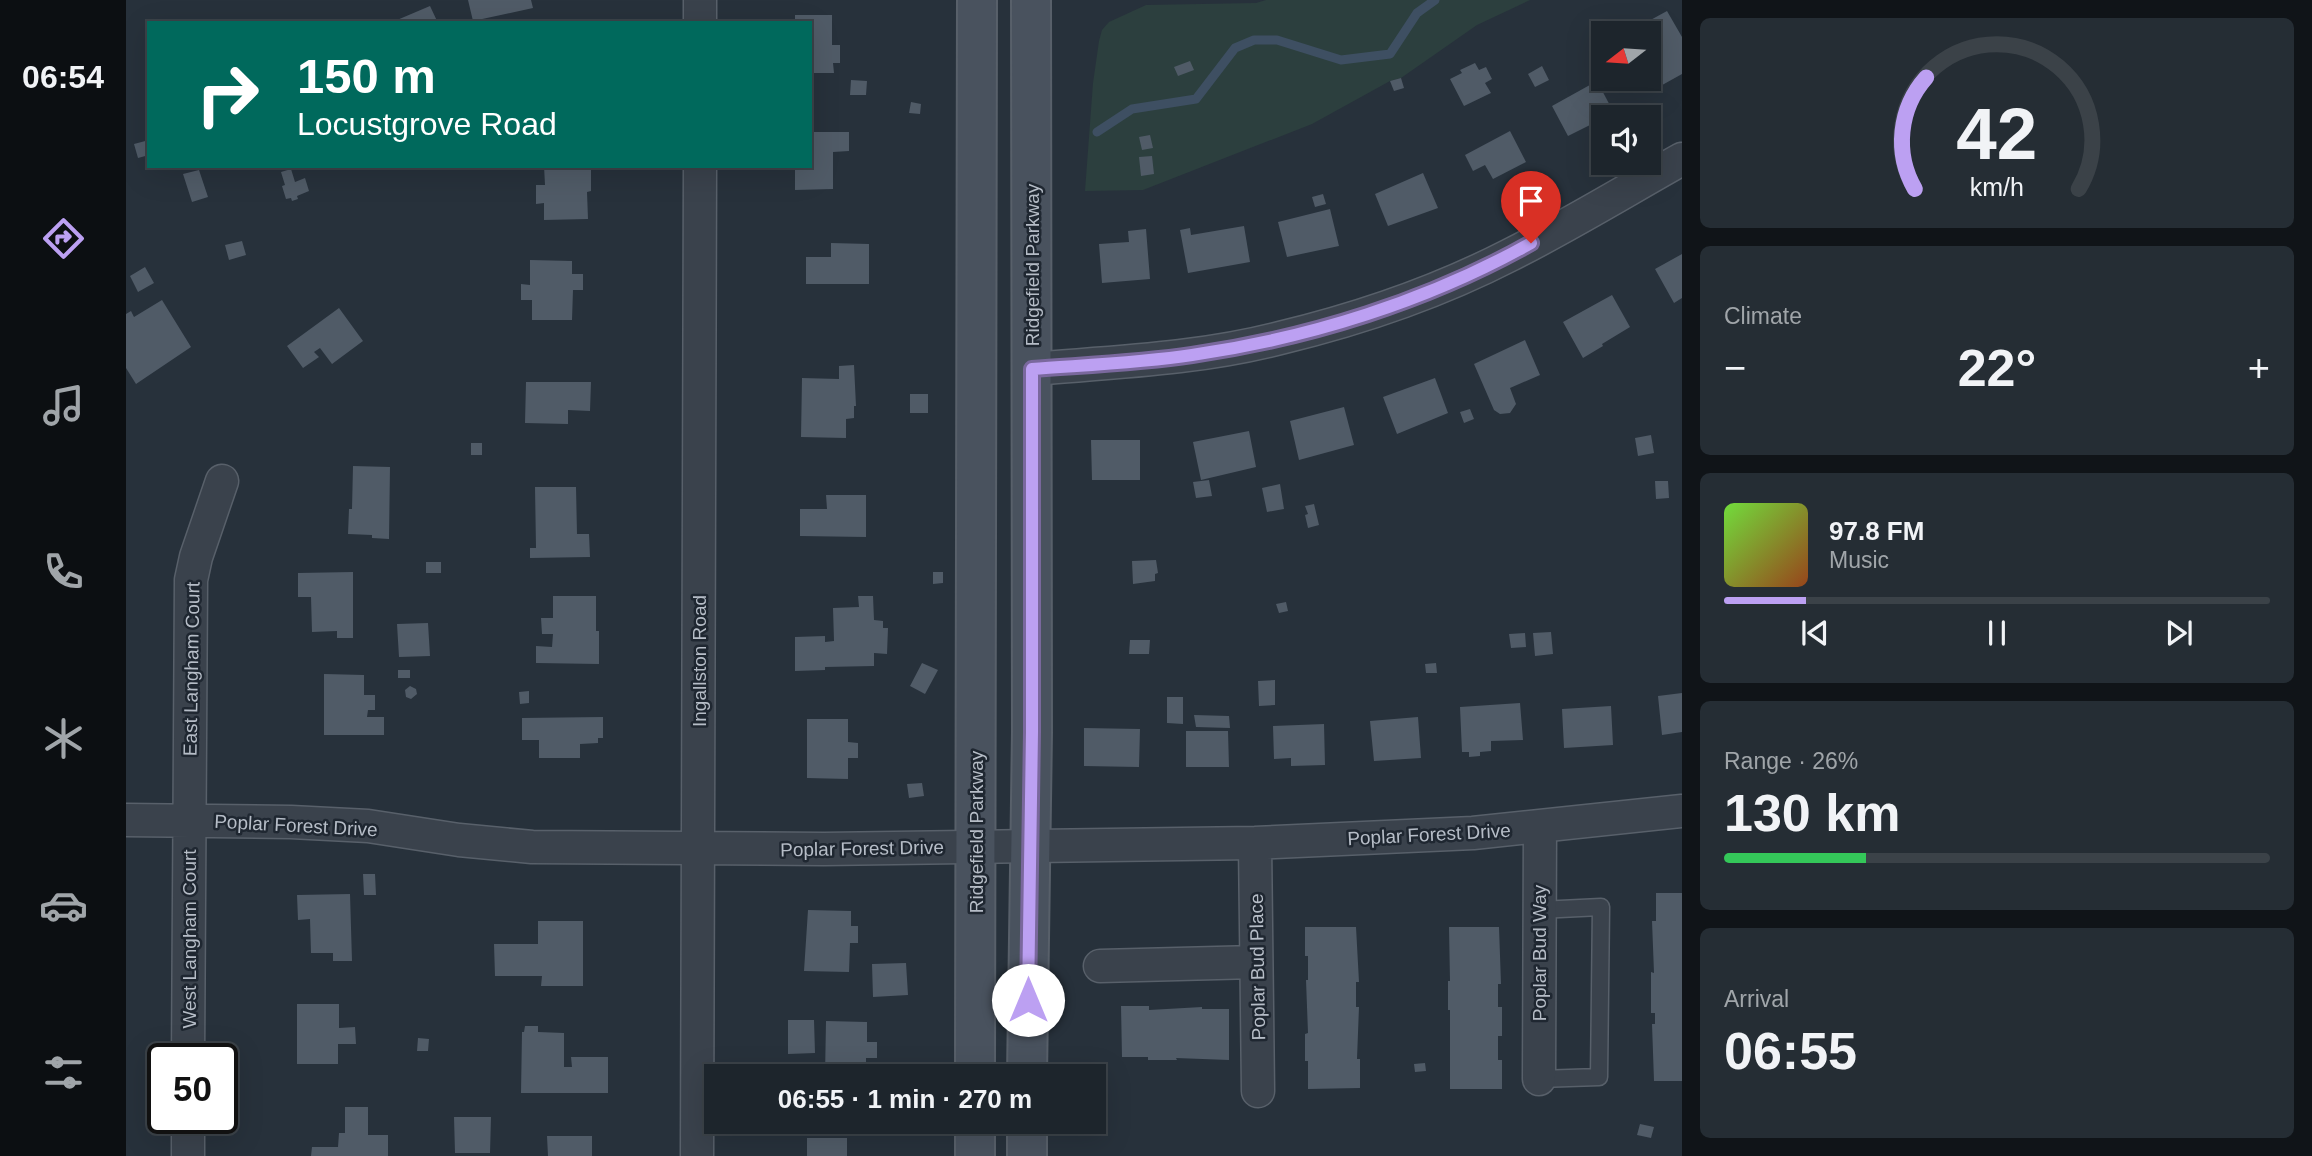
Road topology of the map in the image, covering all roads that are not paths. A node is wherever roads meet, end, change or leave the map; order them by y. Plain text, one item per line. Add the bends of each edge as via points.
1 (700, 0) edge
2 (977, 0) edge
3 (1031, 0) edge
4 (700, 21) edge
5 (1682, 159) edge
6 (700, 168) edge
7 (1032, 369) junction
8 (222, 481) dead end
9 (1682, 811) edge
10 (126, 820) edge
11 (189, 820) junction
12 (1540, 827) junction
13 (1255, 843) junction
14 (976, 847) junction
15 (1029, 847) junction
16 (698, 848) junction
17 (1539, 910) junction
18 (1256, 962) junction
19 (1100, 966) dead end
20 (188, 1043) edge
21 (975, 1064) edge
22 (1027, 1064) edge
23 (1539, 1079) joint
24 (1258, 1091) dead end
25 (188, 1134) edge
26 (975, 1134) edge
27 (1027, 1134) edge
28 (188, 1156) edge
29 (697, 1156) edge
30 (975, 1156) edge
31 (1027, 1156) edge

1 - 4 street
2 - 14 main road, Ridgefield Parkway
3 - 7 main road, Ridgefield Parkway
5 - 7 street via 1509,256 1360,316 1278,339 1191,355
6 - 16 street, Ingallston Road
7 - 15 main road, Ridgefield Parkway
8 - 11 street, East Langham Court via 191,580
9 - 12 street, Poplar Forest Drive
10 - 11 street, Poplar Forest Drive
11 - 16 street, Poplar Forest Drive via 369,826 532,847
11 - 20 street, West Langham Court
12 - 13 street, Poplar Forest Drive
12 - 17 street, Poplar Bud Way
13 - 15 street, Poplar Forest Drive
13 - 18 street, Poplar Bud Place
14 - 15 street, Poplar Forest Drive
14 - 16 street, Poplar Forest Drive
14 - 21 main road, Ridgefield Parkway
15 - 22 main road, Ridgefield Parkway
16 - 29 street, Ingallston Road
17 - 23 street, Poplar Bud Way
17 - 23 lane via 1601,907 1599,1077
18 - 19 street
18 - 24 street, Poplar Bud Place
25 - 28 street
26 - 30 main road
27 - 31 main road

